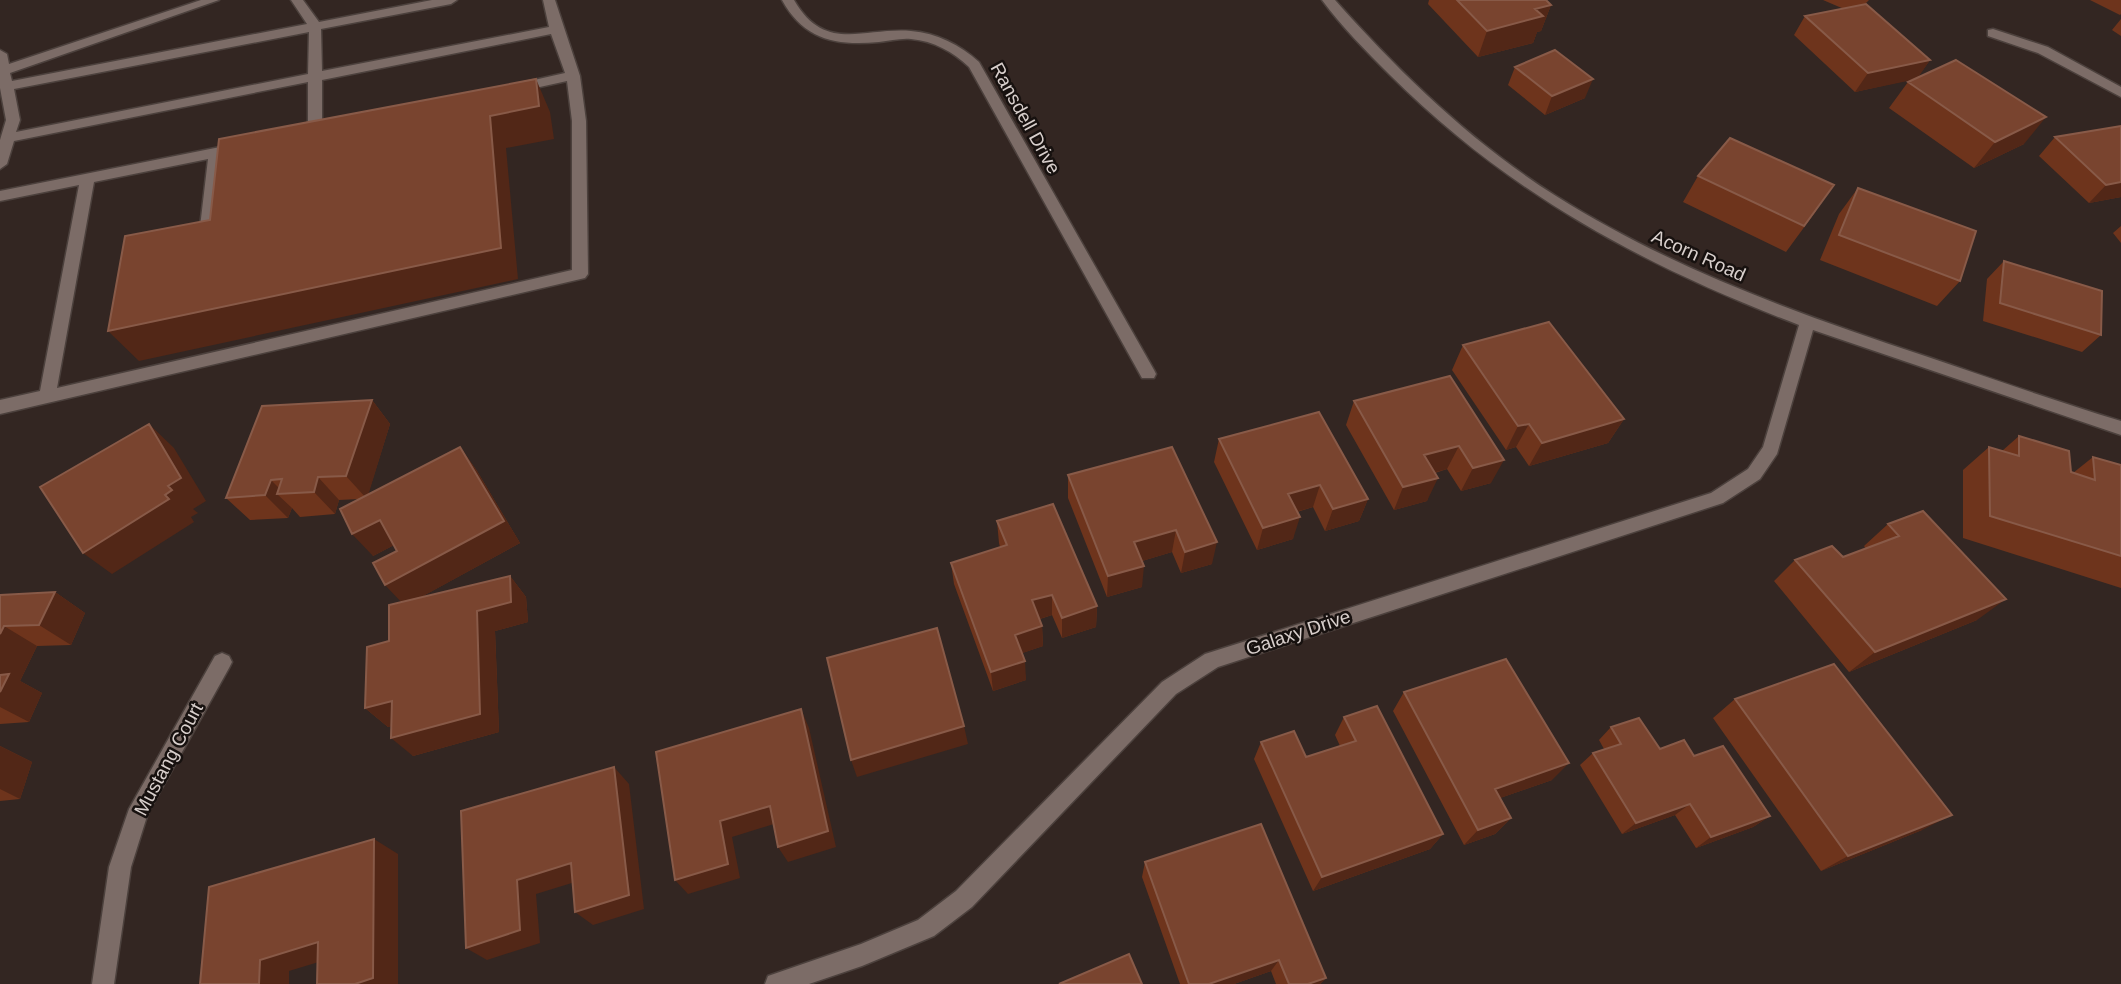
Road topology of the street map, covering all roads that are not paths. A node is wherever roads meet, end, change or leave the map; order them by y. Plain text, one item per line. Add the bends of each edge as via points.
1 (213, 0) edge
2 (297, 0) edge
3 (451, 0) edge
4 (549, 0) edge
5 (788, 0) edge
6 (1328, 0) edge
7 (315, 26) junction
8 (556, 29) junction
9 (1993, 33) dead end
10 (0, 54) edge
11 (5, 69) junction
12 (573, 76) junction
13 (315, 78) junction
14 (8, 86) junction
15 (508, 90) edge
16 (2121, 93) edge
17 (7, 122) edge
18 (315, 132) edge
19 (8, 138) junction
20 (253, 145) edge
21 (216, 153) junction
22 (0, 164) edge
23 (88, 178) junction
24 (0, 196) edge
25 (204, 251) edge
26 (1807, 323) junction
27 (1148, 374) dead end
28 (47, 396) junction
29 (0, 407) edge
30 (2121, 428) edge
31 (222, 662) dead end
32 (103, 984) edge
33 (776, 984) edge

1 - 11 street
2 - 7 street
3 - 7 street
4 - 8 street
5 - 27 street, Ransdell Drive via 810,29 828,37 860,40 911,35 958,49 974,65
6 - 26 street, Acorn Road via 1395,73 1501,165 1644,252
7 - 13 street
7 - 14 street
8 - 12 street
8 - 13 street
9 - 16 street via 2043,50
10 - 11 street
11 - 14 street
12 - 15 street
12 - 28 street via 579,121 580,274
13 - 18 street
13 - 19 street
14 - 17 street
17 - 19 street
19 - 22 street
20 - 21 street
21 - 23 street
21 - 25 street
23 - 24 street
23 - 28 street
26 - 30 street, Acorn Road
26 - 33 street, Galaxy Drive via 1771,449 1754,474 1717,498 1212,660 1169,688 964,899 926,928
28 - 29 street
31 - 32 street, Mustang Court via 139,810 120,867

